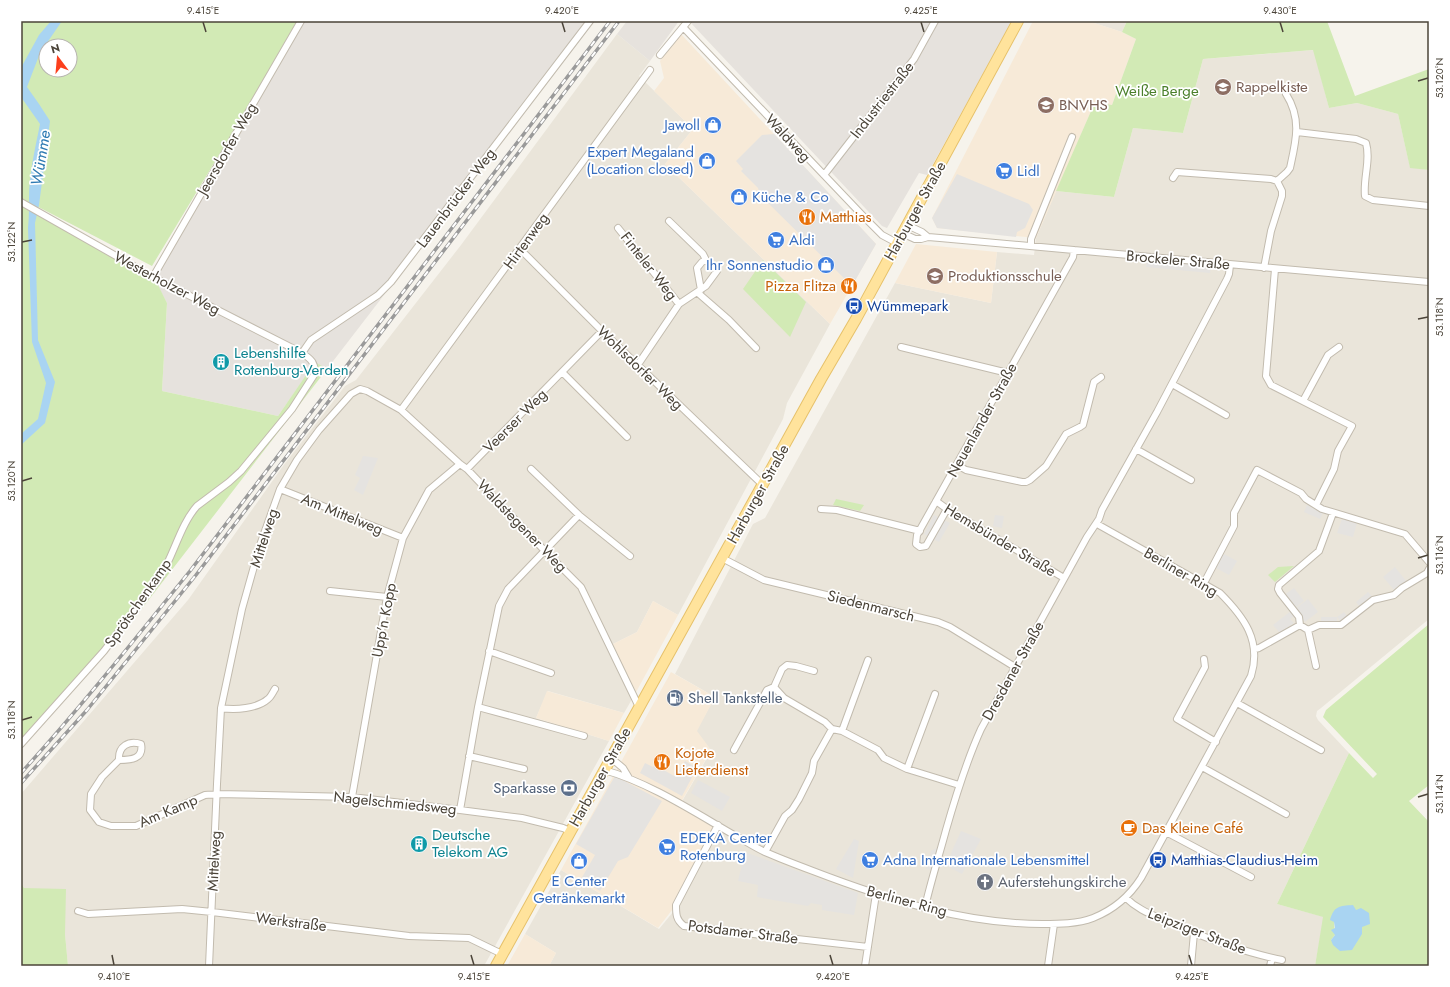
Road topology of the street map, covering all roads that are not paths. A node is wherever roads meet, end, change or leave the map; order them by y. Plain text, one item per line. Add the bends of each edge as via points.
1 (301, 21) edge
2 (590, 21) edge
3 (688, 21) edge
4 (935, 21) edge
5 (1018, 21) edge
6 (683, 27) junction
7 (660, 55) dead end
8 (650, 70) dead end
9 (1286, 94) dead end
10 (1297, 132) junction
11 (1072, 137) dead end
12 (824, 175) junction
13 (1173, 178) dead end
14 (1277, 181) junction
15 (21, 202) edge
16 (1429, 206) edge
17 (669, 221) dead end
18 (618, 228) dead end
19 (905, 229) junction
20 (928, 237) junction
21 (897, 243) junction
22 (1031, 246) junction
23 (520, 249) junction
24 (1074, 250) junction
25 (706, 260) junction
26 (1230, 265) junction
27 (1264, 268) junction
28 (1275, 269) junction
29 (153, 277) junction
30 (1429, 282) edge
31 (699, 291) junction
32 (679, 304) junction
33 (602, 331) junction
34 (901, 347) dead end
35 (1339, 347) dead end
36 (756, 348) dead end
37 (302, 353) junction
38 (313, 362) joint
39 (637, 366) junction
40 (563, 373) junction
41 (1008, 373) junction
42 (1101, 378) dead end
43 (1172, 384) junction
44 (355, 391) joint
45 (1303, 401) junction
46 (401, 410) junction
47 (1226, 415) dead end
48 (627, 437) dead end
49 (1136, 449) junction
50 (460, 464) junction
51 (957, 465) junction
52 (531, 468) dead end
53 (467, 469) junction
54 (1191, 480) dead end
55 (763, 485) junction
56 (280, 489) junction
57 (936, 502) junction
58 (1316, 505) junction
59 (821, 509) dead end
60 (947, 509) junction
61 (1333, 513) junction
62 (578, 515) junction
63 (1096, 524) junction
64 (920, 531) junction
65 (403, 538) junction
66 (544, 550) junction
67 (630, 556) dead end
68 (722, 558) junction
69 (1429, 562) edge
70 (1429, 569) edge
71 (1064, 578) junction
72 (1204, 583) junction
73 (330, 591) dead end
74 (387, 597) junction
75 (1300, 625) junction
76 (1308, 630) junction
77 (1255, 649) junction
78 (489, 651) junction
79 (1204, 659) dead end
80 (868, 660) dead end
81 (1316, 666) dead end
82 (1015, 667) junction
83 (814, 671) dead end
84 (551, 673) dead end
85 (774, 687) junction
86 (275, 689) dead end
87 (935, 694) dead end
88 (1237, 703) junction
89 (478, 707) junction
90 (639, 707) junction
91 (222, 708) junction
92 (832, 729) junction
93 (842, 731) junction
94 (584, 736) dead end
95 (1216, 742) junction
96 (21, 744) edge
97 (734, 750) dead end
98 (1321, 750) dead end
99 (468, 756) junction
100 (611, 758) junction
101 (119, 760) dead end
102 (1202, 767) junction
103 (524, 769) dead end
104 (604, 770) junction
105 (907, 770) junction
106 (629, 778) junction
107 (959, 785) junction
108 (217, 794) junction
109 (352, 797) junction
110 (460, 810) junction
111 (1286, 814) dead end
112 (718, 825) junction
113 (570, 831) junction
114 (1166, 832) junction
115 (764, 852) junction
116 (1251, 877) dead end
117 (876, 894) junction
118 (1126, 898) junction
119 (925, 907) junction
120 (78, 911) dead end
121 (212, 912) junction
122 (1054, 924) junction
123 (1194, 933) junction
124 (868, 947) junction
125 (502, 954) junction
126 (1272, 958) junction
127 (1282, 960) dead end
128 (209, 966) edge
129 (496, 966) edge
130 (865, 966) edge
131 (1048, 966) edge
132 (1191, 966) edge
133 (1270, 966) edge

1 - 29 street, Jeersdorfer Weg
2 - 37 street, Lauenbrücker Weg via 391,282 378,294 311,340
3 - 6 street
4 - 12 street, Industriestraße via 914,59
5 - 19 main road, Harburger Straße
6 - 7 street
6 - 12 street, Waldweg
8 - 23 street, Hirtenweg
9 - 10 street via 1292,103
10 - 14 street via 1290,168
10 - 16 street via 1356,138 1366,143 1368,150 1365,196 1373,200
11 - 22 street
12 - 21 street, Waldweg via 882,235
13 - 14 street via 1178,172
14 - 27 street via 1282,196 1271,231
15 - 29 street, Westerholzer Weg
17 - 25 street, Finteler Weg
18 - 32 street, Finteler Weg
19 - 20 street, Brockeler Straße via 922,232
19 - 20 street, Brockeler Straße via 915,239
19 - 21 main road, Harburger Straße
20 - 22 street, Brockeler Straße
21 - 55 main road, Harburger Straße
22 - 24 street, Brockeler Straße
23 - 33 street, Wohlsdorfer Weg
23 - 46 street, Hirtenweg
24 - 26 street, Brockeler Straße
24 - 41 street, Neuenlander Straße via 1073,257
25 - 31 street, Finteler Weg via 697,268
25 - 31 street, Finteler Weg via 717,271
26 - 27 street, Brockeler Straße
26 - 43 street, Dresdener Straße via 1227,279
27 - 28 street, Brockeler Straße
28 - 30 street, Brockeler Straße
28 - 45 street via 1266,376 1271,385
29 - 37 street, Westerholzer Weg
31 - 32 street, Finteler Weg
31 - 36 street
32 - 39 street, Finteler Weg
33 - 39 street, Wohlsdorfer Weg
33 - 40 street, Veerser Weg
34 - 41 street
35 - 45 street via 1328,355
37 - 38 street, Westerholzer Weg
38 - 96 street, Sprötschenkamp via 314,375 292,409 241,471 193,510 160,577 104,650
39 - 55 street, Wohlsdorfer Weg
40 - 48 street
40 - 53 street, Veerser Weg
41 - 51 street, Neuenlander Straße
42 - 51 street via 1094,382 1083,424 1066,434 1046,466 1030,480 1022,482 966,470
43 - 47 street
43 - 49 street, Dresdener Straße
44 - 46 street, Waldstegener Weg via 364,389
44 - 56 street, Mittelweg via 319,430
45 - 58 street via 1352,426 1338,451 1334,469
46 - 50 street, Waldstegener Weg
49 - 54 street
49 - 63 street, Dresdener Straße
50 - 53 street, Waldstegener Weg
50 - 65 street, Upp'n Kopp via 429,490
51 - 57 street, Neuenlander Straße
52 - 62 street
53 - 66 street, Waldstegener Weg
55 - 68 main road, Harburger Straße
56 - 65 street, Am Mittelweg
56 - 91 street, Mittelweg via 260,545 242,609
57 - 60 street, Hemsbünder Straße
57 - 64 street, Neuenlander Straße
58 - 61 street
58 - 72 street via 1302,493 1256,470 1234,513 1234,526
59 - 64 street via 836,510
60 - 64 street via 926,546 920,547 916,544
60 - 71 street, Hemsbünder Straße
61 - 69 street via 1405,534
61 - 75 street via 1319,551 1279,585 1280,593 1299,617
62 - 66 street
62 - 67 street
63 - 71 street, Dresdener Straße
63 - 72 street, Berliner Ring
65 - 74 street, Upp'n Kopp
66 - 78 street via 508,589 499,606
66 - 90 street, Waldstegener Weg via 581,587
68 - 82 street, Siedenmarsch via 764,580 938,622
68 - 90 main road, Harburger Straße
70 - 76 street via 1428,573 1394,594 1373,600 1341,625 1319,625
71 - 82 street, Dresdener Straße
72 - 77 street, Berliner Ring via 1220,593 1239,614 1251,634
73 - 74 street
74 - 109 street, Upp'n Kopp
75 - 76 street
75 - 77 street
76 - 81 street
77 - 88 street, Berliner Ring via 1252,672
78 - 84 street
78 - 89 street
79 - 95 street via 1205,667 1177,719
80 - 93 street
82 - 107 street, Dresdener Straße via 981,729
83 - 85 street via 787,665 782,669
85 - 92 street via 784,698 825,722
85 - 97 street via 767,690
86 - 91 street via 268,699 256,706 230,710
87 - 105 street
88 - 95 street, Berliner Ring
88 - 98 street
89 - 94 street
89 - 99 street
90 - 100 main road, Harburger Straße
91 - 108 street, Mittelweg
92 - 93 street
92 - 115 street via 792,810 785,816
93 - 105 street via 878,750 884,758
95 - 102 street, Berliner Ring
99 - 103 street
99 - 110 street
100 - 104 main road, Harburger Straße
100 - 106 street, Berliner Ring via 623,768
101 - 108 street, Am Kamp via 102,777 92,794 90,810 99,822 111,826 136,826 205,795
102 - 111 street
102 - 114 street, Berliner Ring
104 - 106 street, Berliner Ring
104 - 113 main road, Harburger Straße
105 - 107 street
106 - 112 street, Berliner Ring
107 - 119 street, Dresdener Straße
108 - 109 street, Nagelschmiedsweg
108 - 121 street, Mittelweg
109 - 110 street, Nagelschmiedsweg
110 - 113 street, Nagelschmiedsweg via 522,818
112 - 115 street, Berliner Ring
112 - 124 street, Potsdamer Straße via 676,905 679,923 684,926
113 - 125 main road, Harburger Straße
114 - 116 street
114 - 118 street, Berliner Ring via 1141,878
115 - 117 street, Berliner Ring
117 - 119 street, Berliner Ring
117 - 124 street
118 - 122 street, Berliner Ring via 1092,918
118 - 123 street, Leipziger Straße via 1136,907
119 - 122 street, Berliner Ring via 1004,922
120 - 121 street, Werkstraße via 88,914 182,909
121 - 125 street, Werkstraße via 409,936 469,938
121 - 128 street, Mittelweg
122 - 131 street
123 - 126 street, Leipziger Straße
123 - 132 street
124 - 130 street
125 - 129 main road, Harburger Straße
126 - 127 street, Leipziger Straße
126 - 133 street

